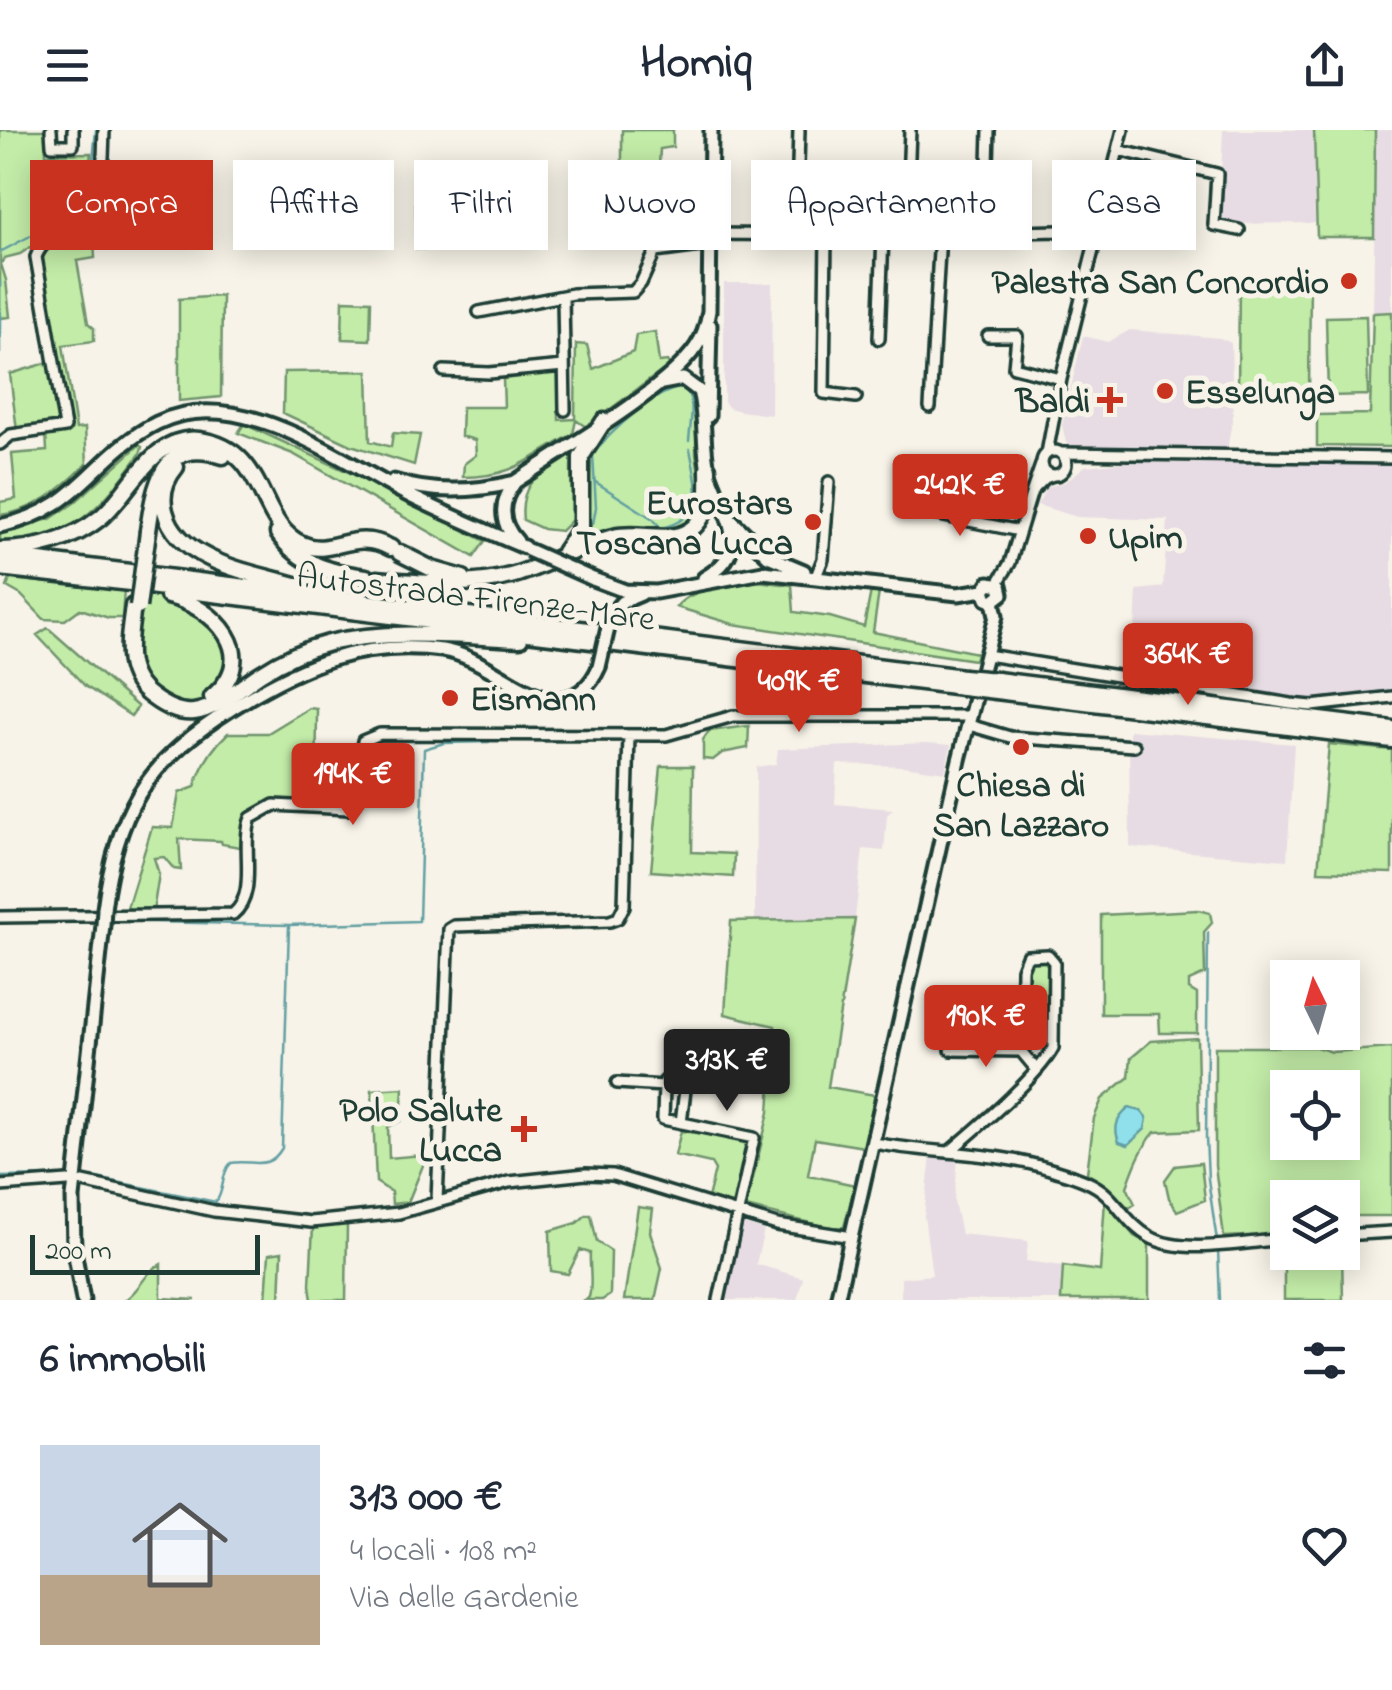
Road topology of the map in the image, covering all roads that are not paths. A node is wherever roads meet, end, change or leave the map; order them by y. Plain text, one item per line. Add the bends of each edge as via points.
1 (52, 130) edge
2 (73, 130) edge
3 (104, 130) edge
4 (712, 130) edge
5 (799, 130) edge
6 (910, 130) edge
7 (989, 130) edge
8 (1123, 130) edge
9 (1118, 150) junction
10 (711, 160) edge
11 (798, 160) edge
12 (909, 160) edge
13 (988, 160) edge
14 (1116, 160) edge
15 (1239, 230) dead end
16 (663, 250) edge
17 (709, 250) edge
18 (826, 250) edge
19 (883, 250) edge
20 (939, 250) edge
21 (1094, 250) edge
22 (563, 297) junction
23 (708, 310) junction
24 (479, 312) dead end
25 (988, 336) dead end
26 (880, 339) dead end
27 (564, 366) junction
28 (444, 371) dead end
29 (1062, 379) junction
30 (654, 386) junction
31 (856, 397) dead end
32 (930, 407) dead end
33 (564, 410) dead end
34 (604, 422) junction
35 (706, 438) junction
36 (0, 444) edge
37 (210, 448) junction
38 (1062, 453) junction
39 (1120, 454) junction
40 (1044, 458) junction
41 (1392, 458) edge
42 (1067, 464) junction
43 (708, 468) junction
44 (370, 474) junction
45 (1054, 475) junction
46 (515, 482) junction
47 (830, 482) dead end
48 (1032, 491) junction
49 (908, 509) dead end
50 (728, 517) junction
51 (0, 526) edge
52 (1020, 531) junction
53 (526, 548) junction
54 (0, 553) edge
55 (537, 567) junction
56 (0, 568) edge
57 (817, 574) junction
58 (837, 580) junction
59 (473, 581) junction
60 (596, 581) junction
61 (698, 582) junction
62 (998, 583) junction
63 (149, 584) junction
64 (984, 590) junction
65 (644, 592) junction
66 (345, 598) junction
67 (993, 601) junction
68 (610, 616) junction
69 (592, 640) junction
70 (987, 655) junction
71 (962, 682) junction
72 (997, 686) junction
73 (1392, 697) edge
74 (164, 704) junction
75 (970, 720) junction
76 (1392, 729) edge
77 (629, 736) junction
78 (1392, 740) edge
79 (1134, 746) dead end
80 (0, 916) edge
81 (951, 1050) dead end
82 (1021, 1051) junction
83 (1036, 1069) junction
84 (617, 1082) dead end
85 (664, 1086) junction
86 (681, 1123) junction
87 (874, 1143) junction
88 (948, 1152) junction
89 (68, 1181) dead end
90 (83, 1182) dead end
91 (0, 1186) edge
92 (438, 1200) junction
93 (738, 1213) junction
94 (1392, 1232) edge
95 (1360, 1234) edge
96 (852, 1238) junction
97 (1270, 1240) edge
98 (82, 1300) edge
99 (719, 1300) edge
100 (838, 1300) edge

1 - 2 street via 52,146 74,145
3 - 36 street via 93,212 46,240 36,257 64,426 10,435
4 - 10 main road
5 - 11 street
6 - 12 street
7 - 13 street
8 - 9 street
9 - 14 street
9 - 15 street via 1217,174 1214,225
16 - 22 street via 655,252 638,288 628,294
17 - 23 main road
18 - 31 street via 824,393
19 - 26 street
20 - 32 street
21 - 29 street
22 - 24 street
22 - 27 street
23 - 30 main road via 696,348
23 - 35 main road
25 - 29 street via 1017,336 1014,367
27 - 28 street
27 - 33 street
29 - 40 street
30 - 34 main road
30 - 35 main road via 679,379 695,386
34 - 46 main road
34 - 55 highway via 581,456 577,535
35 - 43 main road
37 - 54 highway via 192,440 168,446 89,526
37 - 59 highway via 244,462 300,544 317,548 363,539
37 - 59 highway via 241,469 298,556 322,569 422,583
37 - 66 highway via 177,466 166,486 165,510 179,535 228,565
37 - 74 highway, bridge via 164,469 144,531 133,656 137,680
38 - 39 street
38 - 40 street
38 - 42 street
39 - 41 street
39 - 42 street
40 - 45 street via 1046,472
40 - 48 street
42 - 45 street
43 - 50 main road
43 - 55 highway via 706,509 687,532 614,537
44 - 46 main road via 458,491
44 - 51 main road via 250,418 190,413 132,439 52,509
44 - 53 main road
45 - 48 street
46 - 53 main road via 503,514 509,533
47 - 57 street
48 - 52 street
49 - 52 street
50 - 57 main road via 768,556
50 - 61 main road via 728,557
52 - 62 street
53 - 60 main road, bridge
54 - 56 highway via 129,581
55 - 59 highway
57 - 58 main road
58 - 61 main road via 764,572
58 - 64 main road via 958,594
60 - 65 main road
60 - 68 main road via 610,601
61 - 65 main road
62 - 64 main road
62 - 67 main road via 1002,594
63 - 66 highway, Autostrada Firenze-Mare
63 - 69 highway, Autostrada Firenze-Mare
63 - 74 highway via 204,611 232,649 229,678 215,695 196,705
64 - 67 main road
65 - 68 main road
66 - 71 highway, Autostrada Firenze-Mare
67 - 70 main road
68 - 98 main road, bridge via 598,667 581,692 559,699 531,692 468,656 438,650 360,652 292,673 197,732 154,774 118,839 104,909 73,1198
69 - 71 highway, Autostrada Firenze-Mare
69 - 74 highway via 358,638 282,662 201,711 179,712
70 - 73 street via 1291,704
70 - 75 main road
71 - 72 highway, Autostrada Firenze-Mare, bridge
72 - 76 highway, Autostrada Firenze-Mare
72 - 78 highway, Autostrada Firenze-Mare
75 - 77 street via 733,716 666,735
75 - 79 street via 1010,737
75 - 87 main road
77 - 80 street via 380,734 364,741 358,799 349,808 274,805 251,818 246,890 234,914
77 - 92 street via 624,906 618,918 449,929
81 - 82 street
82 - 83 street
82 - 83 street via 1023,963 1027,956 1048,956 1054,962 1053,1048
83 - 88 street
84 - 85 street
85 - 86 street via 663,1119
85 - 86 street via 665,1080 686,1082
86 - 93 street via 754,1138
87 - 88 street
87 - 96 main road
88 - 97 street via 1026,1162 1082,1180 1154,1240 1184,1246
89 - 91 street
90 - 92 street via 214,1211 311,1222 375,1217
92 - 93 street via 509,1182 613,1175
93 - 96 street
93 - 99 street
94 - 95 street
96 - 100 main road

